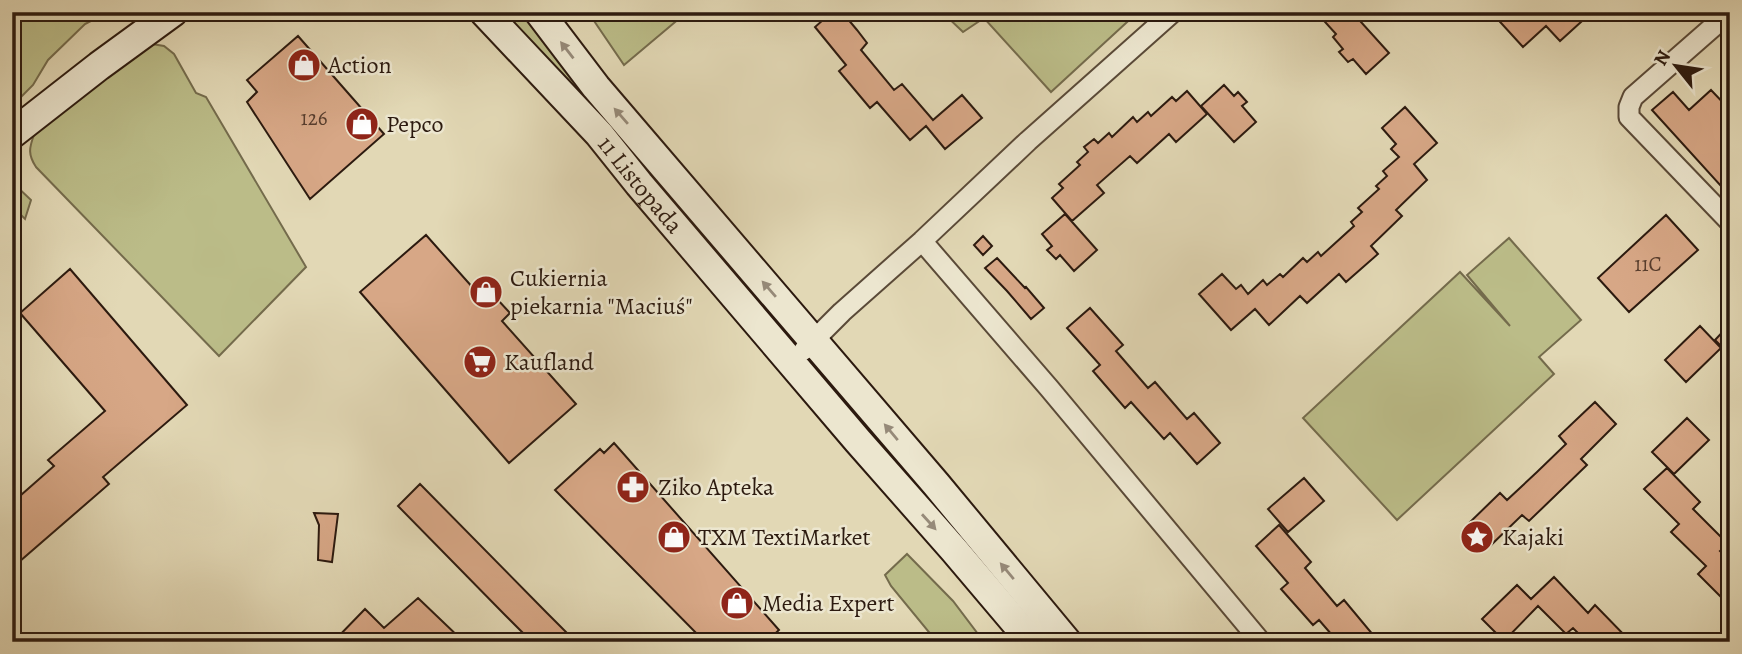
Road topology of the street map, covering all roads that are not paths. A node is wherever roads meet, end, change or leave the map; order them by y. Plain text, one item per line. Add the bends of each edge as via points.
1 (173, 12) edge
2 (484, 12) edge
3 (539, 12) edge
4 (1173, 12) edge
5 (1730, 12) edge
6 (12, 134) edge
7 (1730, 222) edge
8 (922, 241) junction
9 (814, 341) junction
10 (791, 363) junction
11 (1022, 610) junction
12 (1032, 642) edge
13 (1067, 642) edge
14 (1261, 642) edge

1 - 6 main road
2 - 10 main road, 11 Listopada via 599,135
9 -> 3 main road, 11 Listopada via 596,87
4 - 8 street
5 - 7 street via 1633,97 1629,117
8 - 9 street
8 - 14 street
9 - 10 street
11 -> 9 main road, 11 Listopada via 936,484
10 -> 11 main road, 11 Listopada
11 - 12 main road, 11 Listopada
11 - 13 main road, 11 Listopada

